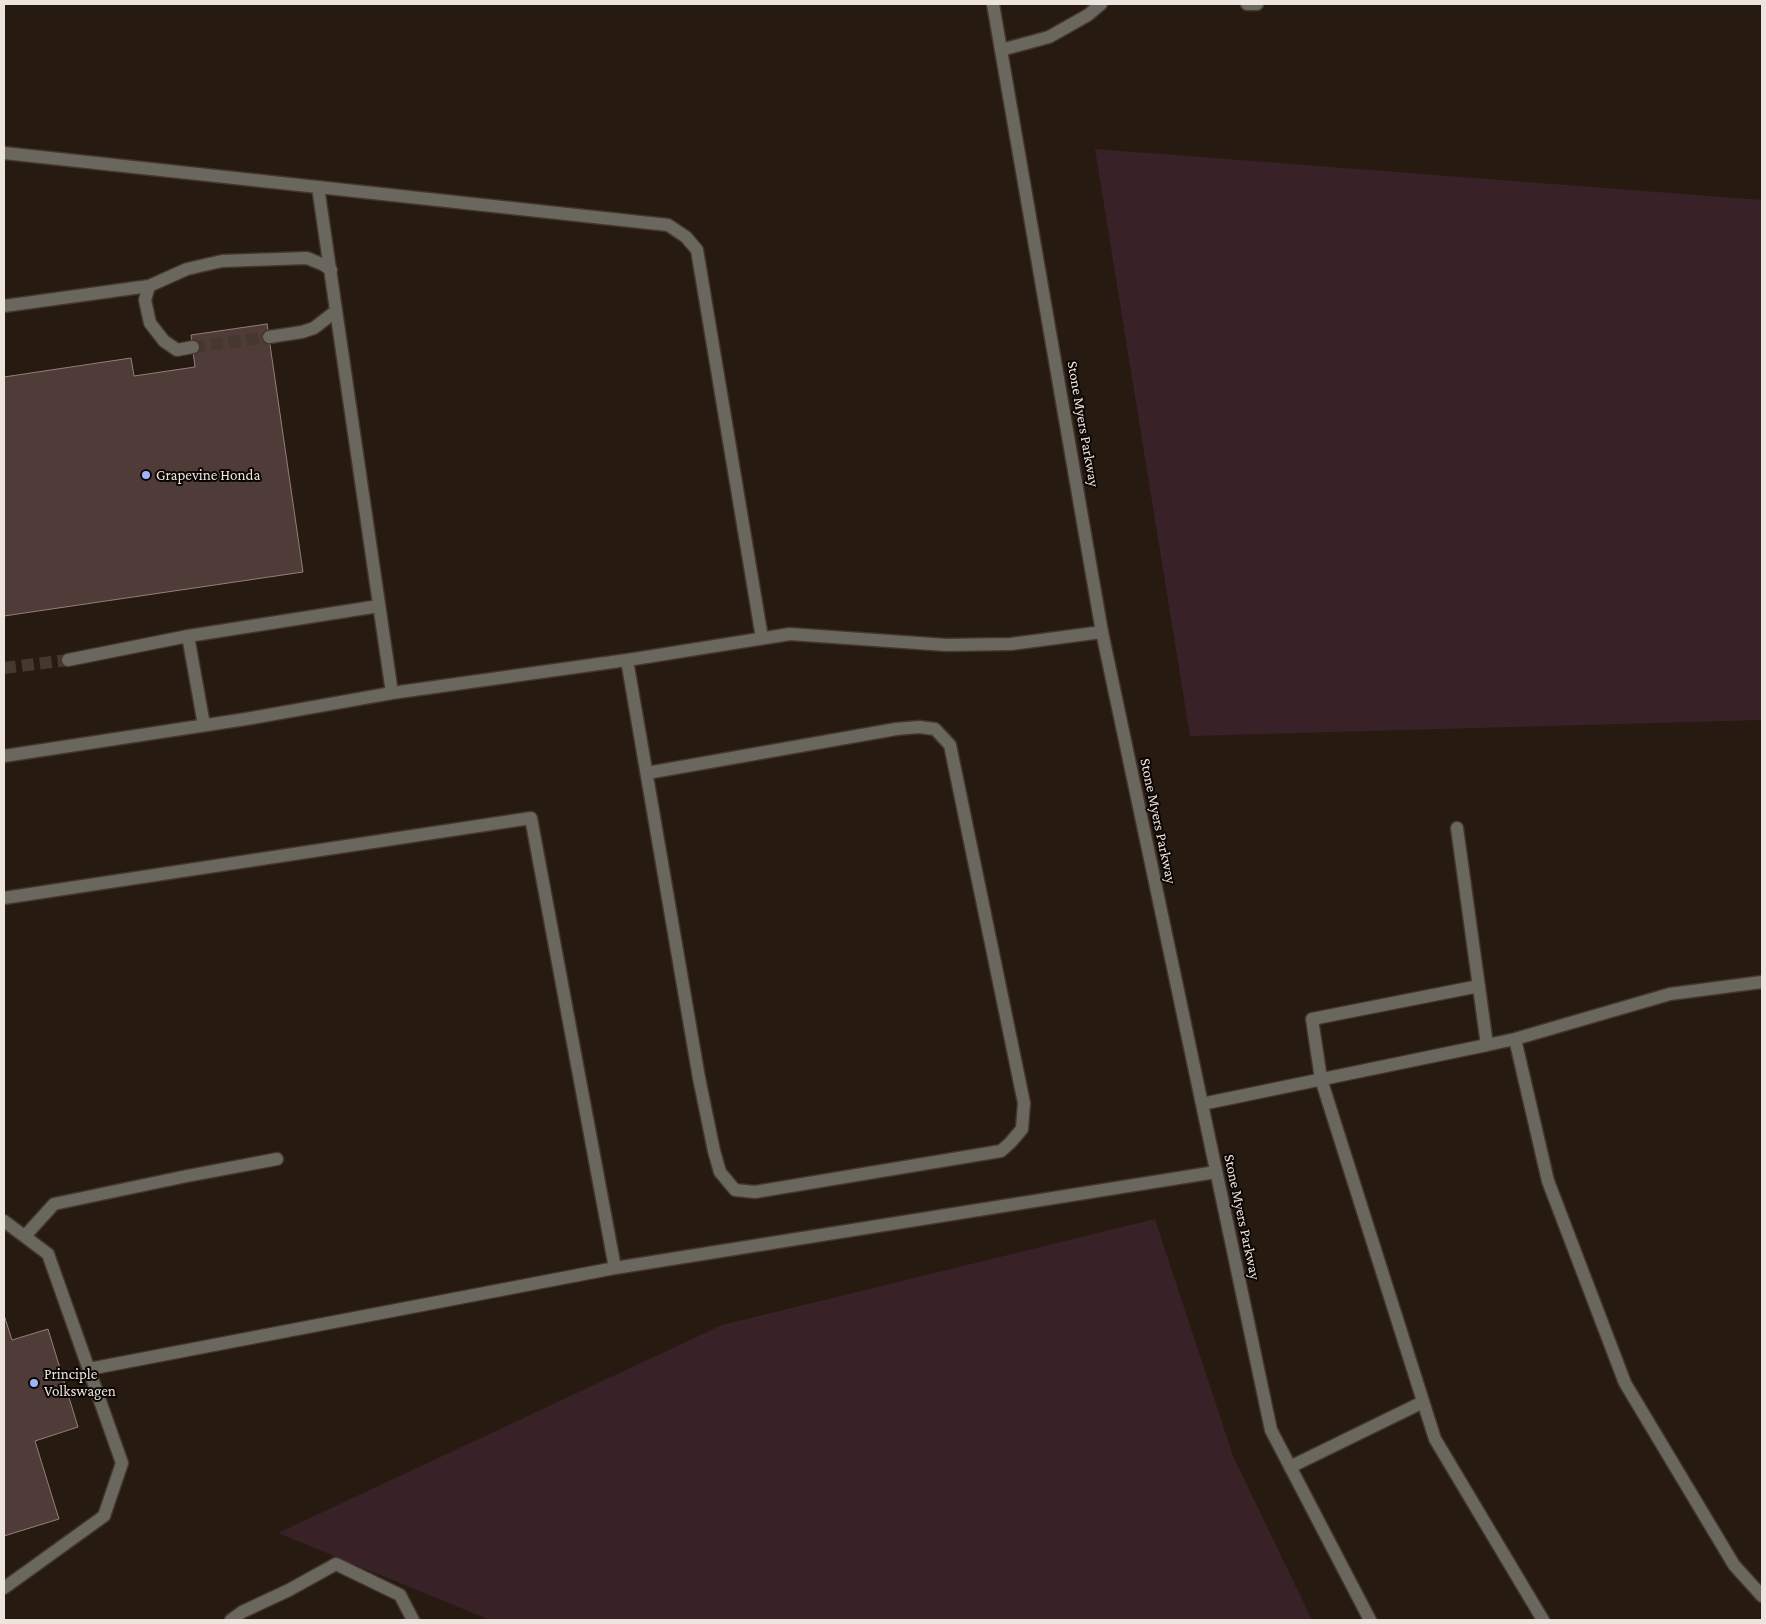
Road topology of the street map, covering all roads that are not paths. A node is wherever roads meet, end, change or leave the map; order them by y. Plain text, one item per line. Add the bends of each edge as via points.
1 (993, 4) edge
2 (1101, 4) edge
3 (1247, 4) edge
4 (1257, 4) edge
5 (1001, 50) junction
6 (4, 153) edge
7 (318, 187) junction
8 (331, 270) junction
9 (149, 286) junction
10 (4, 306) edge
11 (336, 311) junction
12 (269, 336) tunnel mouth
13 (192, 347) tunnel mouth
14 (379, 606) junction
15 (1102, 632) junction
16 (188, 636) junction
17 (762, 638) junction
18 (68, 660) tunnel mouth
19 (626, 660) junction
20 (392, 693) junction
21 (204, 725) junction
22 (4, 756) edge
23 (647, 773) junction
24 (1457, 828) dead end
25 (4, 898) edge
26 (1762, 982) edge
27 (1479, 986) junction
28 (1515, 1039) junction
29 (1487, 1045) junction
30 (1321, 1080) junction
31 (1202, 1104) junction
32 (277, 1159) dead end
33 (1216, 1172) junction
34 (4, 1221) edge
35 (25, 1236) junction
36 (614, 1268) junction
37 (89, 1370) junction
38 (1423, 1402) junction
39 (1290, 1467) junction
40 (4, 1588) edge
41 (1762, 1596) edge
42 (231, 1620) edge
43 (412, 1620) edge
44 (1370, 1620) edge
45 (1542, 1620) edge

1 - 5 street, Stone Myers Parkway
2 - 5 street via 1049,37
3 - 4 street
5 - 15 street, Stone Myers Parkway
6 - 7 street
7 - 8 street
7 - 17 street via 668,225 686,237 697,250
8 - 9 street via 307,258 222,261 186,269
8 - 11 street
9 - 10 street
9 - 13 street via 145,300 150,323 164,341 177,350
11 - 12 street via 314,328
11 - 14 street
14 - 16 street
14 - 20 street
15 - 17 street via 1010,644 946,646 790,634
15 - 31 street, Stone Myers Parkway
16 - 18 street
16 - 21 street
17 - 19 street
19 - 20 street
19 - 23 street
20 - 21 street
21 - 22 street
23 - 23 street via 714,1151 720,1172 735,1190 755,1192 1001,1151 1010,1143 1022,1129 1024,1104 950,745 935,729 896,729
24 - 27 street
25 - 36 street via 531,818
26 - 28 street via 1670,994
27 - 29 street
27 - 30 street via 1312,1019
28 - 29 street
28 - 41 street via 1548,1180 1625,1383 1734,1565
29 - 30 street
30 - 31 street
30 - 38 street
31 - 33 street, Stone Myers Parkway
32 - 35 street via 54,1204
33 - 36 street
33 - 39 street, Stone Myers Parkway via 1271,1430
34 - 35 street
35 - 37 street via 48,1254
36 - 37 street
37 - 40 street via 122,1462 104,1516
38 - 39 street
38 - 45 street via 1435,1439
39 - 44 street, Stone Myers Parkway
42 - 43 street via 336,1564 400,1595

